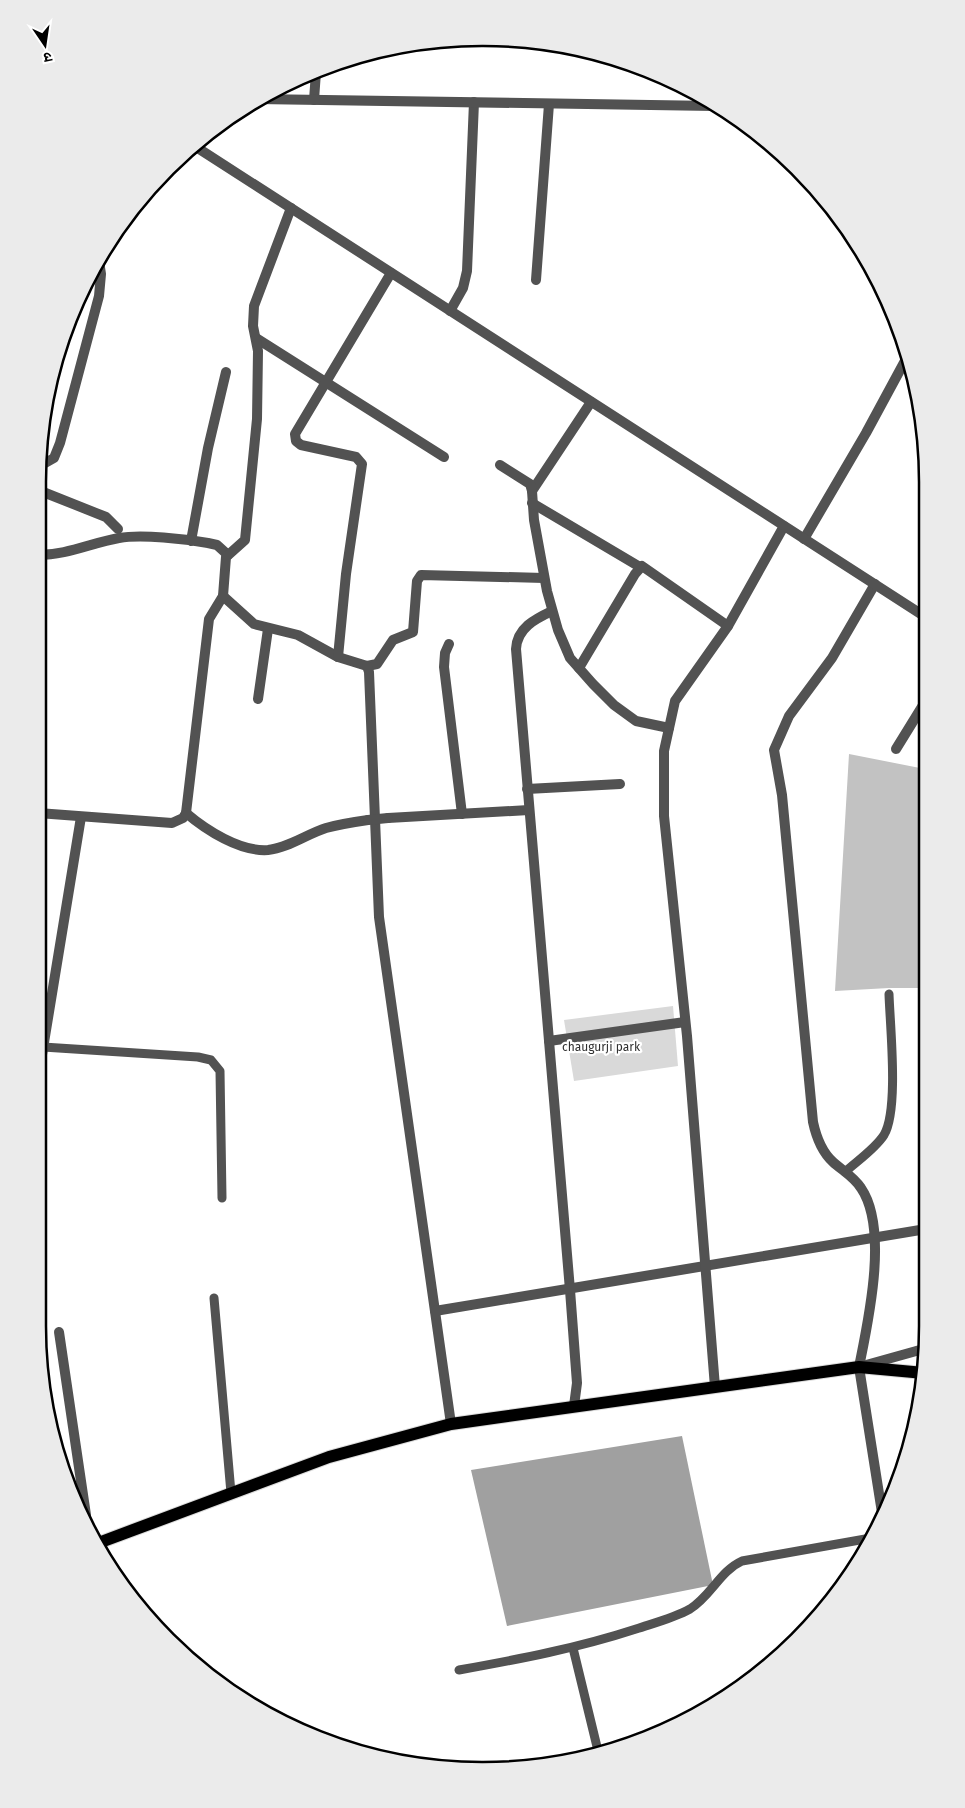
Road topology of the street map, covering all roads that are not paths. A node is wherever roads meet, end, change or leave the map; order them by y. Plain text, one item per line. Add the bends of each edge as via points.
1 (315, 79) edge
2 (273, 100) edge
3 (314, 100) junction
4 (474, 102) junction
5 (549, 104) junction
6 (702, 106) edge
7 (201, 150) edge
8 (291, 208) junction
9 (101, 272) edge
10 (391, 273) junction
11 (536, 280) dead end
12 (450, 311) junction
13 (256, 338) junction
14 (903, 365) edge
15 (226, 372) dead end
16 (325, 382) junction
17 (591, 402) junction
18 (444, 457) dead end
19 (47, 462) edge
20 (500, 465) dead end
21 (532, 491) junction
22 (46, 493) edge
23 (532, 503) junction
24 (784, 526) junction
25 (118, 529) dead end
26 (804, 539) junction
27 (191, 540) junction
28 (231, 552) junction
29 (46, 554) edge
30 (640, 567) junction
31 (544, 578) junction
32 (875, 584) junction
33 (223, 596) junction
34 (552, 611) junction
35 (919, 613) edge
36 (728, 626) junction
37 (268, 629) junction
38 (449, 644) dead end
39 (338, 657) junction
40 (367, 666) junction
41 (579, 668) junction
42 (258, 699) dead end
43 (919, 710) edge
44 (669, 728) junction
45 (896, 749) dead end
46 (620, 784) dead end
47 (527, 789) junction
48 (529, 810) junction
49 (186, 813) junction
50 (46, 814) edge
51 (462, 814) junction
52 (81, 817) junction
53 (889, 994) dead end
54 (46, 1012) edge
55 (685, 1022) junction
56 (548, 1041) junction
57 (46, 1046) edge
58 (845, 1172) junction
59 (222, 1198) dead end
60 (919, 1230) edge
61 (874, 1239) junction
62 (706, 1266) junction
63 (570, 1290) junction
64 (214, 1298) dead end
65 (435, 1311) junction
66 (58, 1332) dead end
67 (918, 1350) edge
68 (859, 1367) junction
69 (916, 1372) edge
70 (715, 1387) junction
71 (574, 1406) junction
72 (451, 1424) junction
73 (231, 1494) junction
74 (84, 1503) edge
75 (881, 1504) edge
76 (862, 1540) edge
77 (103, 1541) edge
78 (573, 1648) junction
79 (459, 1670) dead end
80 (597, 1746) edge

1 - 3 street
2 - 3 street
3 - 4 street
4 - 5 street
4 - 12 street via 467,271 463,288
5 - 6 street
5 - 11 street
7 - 8 street
8 - 10 street
8 - 13 street via 254,306
9 - 19 street via 99,296 60,443 54,458
10 - 12 street
10 - 16 street
12 - 17 street
13 - 16 street
13 - 28 street via 257,419 251,494 245,540
14 - 26 street
15 - 27 street via 209,439
16 - 18 street
16 - 39 street via 295,434 296,441 356,457 362,464
17 - 21 street
17 - 24 street
20 - 21 street via 530,484
21 - 23 street
22 - 25 street via 106,517
23 - 30 street
23 - 31 street
24 - 26 street
24 - 36 street
26 - 32 street
27 - 28 street
27 - 29 street via 120,538 64,553
28 - 33 street via 225,562
30 - 36 street via 645,566
30 - 41 street
31 - 34 street
31 - 40 street via 421,575 417,581 413,632 393,640 377,664
32 - 35 street
32 - 58 street via 832,658 789,716 774,750 782,796 813,1122 817,1138 831,1161
33 - 37 street via 250,622
33 - 49 street via 208,625
34 - 41 street via 570,658
34 - 47 street via 532,622 516,642
36 - 44 street via 675,701
37 - 39 street via 298,635
37 - 42 street
38 - 51 street via 444,667
39 - 40 street
40 - 65 street via 379,917
41 - 44 street via 614,705 636,720
43 - 45 street
44 - 55 street via 664,750 664,816
46 - 47 street
47 - 48 street
48 - 51 street
48 - 56 street
49 - 51 street, bridge via 221,837 258,850 270,850 326,828 368,820
49 - 52 street via 172,823
50 - 52 street
52 - 54 street
53 - 58 lane via 892,1060 889,1123 880,1141
55 - 56 street
55 - 62 street
56 - 63 street
57 - 59 lane via 211,1060 220,1071 222,1089
58 - 61 street via 862,1189 869,1206
60 - 61 street
61 - 62 street
61 - 68 street via 875,1279
62 - 63 street
62 - 70 street
63 - 65 street
63 - 71 street via 577,1383
64 - 73 lane
65 - 72 street
66 - 74 street
67 - 68 street
68 - 69 main road
68 - 70 main road
68 - 75 street
70 - 71 main road
71 - 72 main road
72 - 73 main road via 328,1457
73 - 77 main road
76 - 78 lane via 742,1561 731,1566 689,1609
78 - 79 lane
78 - 80 lane

